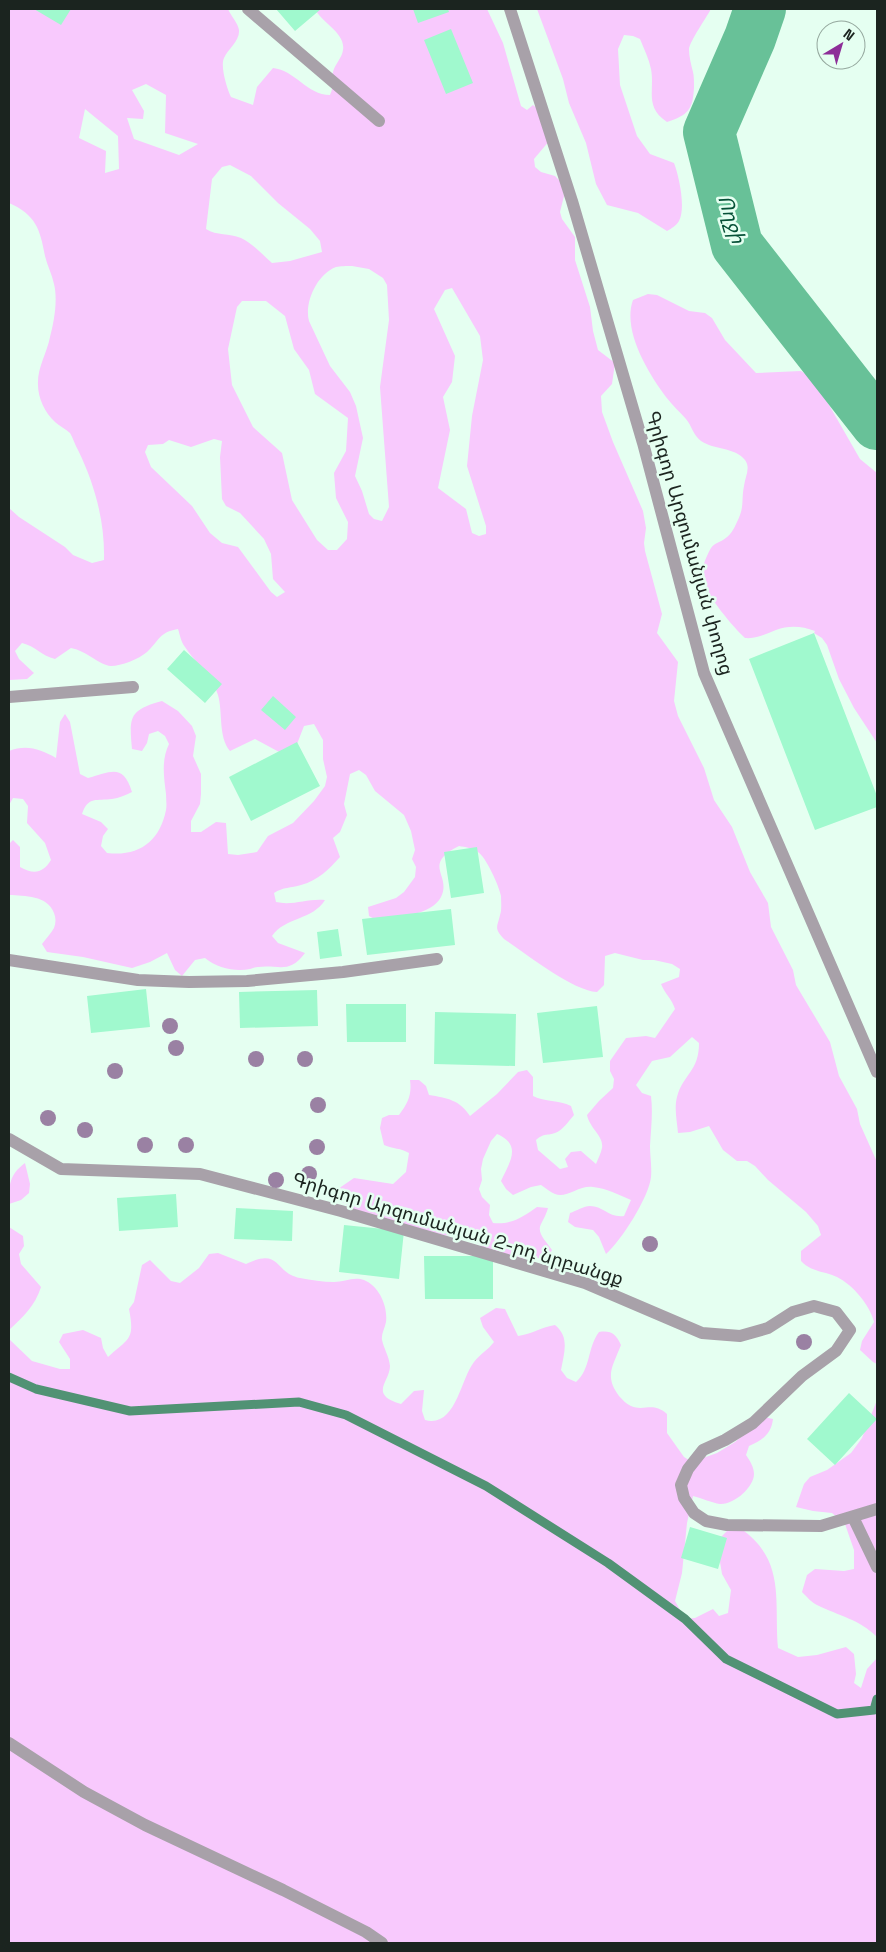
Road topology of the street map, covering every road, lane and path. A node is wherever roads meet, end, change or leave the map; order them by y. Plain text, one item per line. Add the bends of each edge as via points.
1 (248, 9) edge
2 (510, 9) edge
3 (378, 121) dead end
4 (133, 687) dead end
5 (9, 697) edge
6 (437, 959) dead end
7 (9, 960) edge
8 (877, 1072) edge
9 (9, 1139) edge
10 (877, 1509) edge
11 (852, 1517) junction
12 (877, 1567) edge
13 (9, 1743) edge
14 (382, 1943) edge

1 - 3 street
2 - 8 street, Գրիգոր Արզումանյան փողոց via 572,201 643,442 704,674
4 - 5 street
6 - 7 street via 343,972 188,982 138,980
9 - 11 street, Գրիգոր Արզումանյան 2-րդ նրբանցք via 61,1168 200,1174 341,1211 586,1283 702,1333 740,1336 768,1328 793,1312 814,1306 836,1312 850,1330 836,1351 802,1376 753,1423 703,1450 688,1469 681,1485 684,1498 694,1513 727,1525 822,1526
10 - 11 street, Գրիգոր Արզումանյան 2-րդ նրբանցք
11 - 12 street
13 - 14 street via 84,1792 145,1825 283,1890

